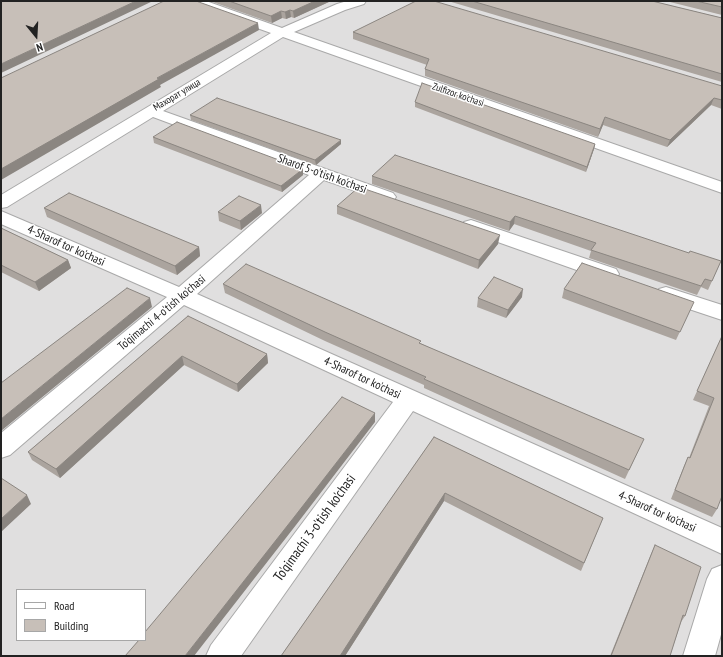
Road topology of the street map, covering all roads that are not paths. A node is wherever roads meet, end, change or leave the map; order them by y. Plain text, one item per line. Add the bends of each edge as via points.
1 (194, 1) edge
2 (360, 1) edge
3 (280, 32) junction
4 (150, 111) junction
5 (320, 174) junction
6 (722, 188) edge
7 (6, 194) edge
8 (402, 202) edge
9 (1, 218) edge
10 (454, 220) edge
11 (625, 280) edge
12 (648, 287) edge
13 (182, 296) junction
14 (722, 313) edge
15 (408, 400) junction
16 (1, 448) edge
17 (722, 541) edge
18 (722, 579) edge
19 (222, 656) edge
20 (699, 656) edge

1 - 3 street, Zulfizor ko'chasi
2 - 3 street, Махорат улица
3 - 4 street, Махорат улица
3 - 6 street, Zulfizor ko'chasi
4 - 5 street, Sharof 5-o'tish ko'chasi
4 - 7 street, Махорат улица
5 - 8 street, Sharof 5-o'tish ko'chasi
5 - 13 street, To'qimachi 4-o'tish ko'chasi
9 - 13 street, 4-Sharof tor ko'chasi
10 - 11 street
12 - 14 street
13 - 15 street, 4-Sharof tor ko'chasi
13 - 16 street, To'qimachi 4-o'tish ko'chasi
15 - 17 street, 4-Sharof tor ko'chasi
15 - 19 street, To'qimachi 3-o'tish ko'chasi
18 - 20 street

